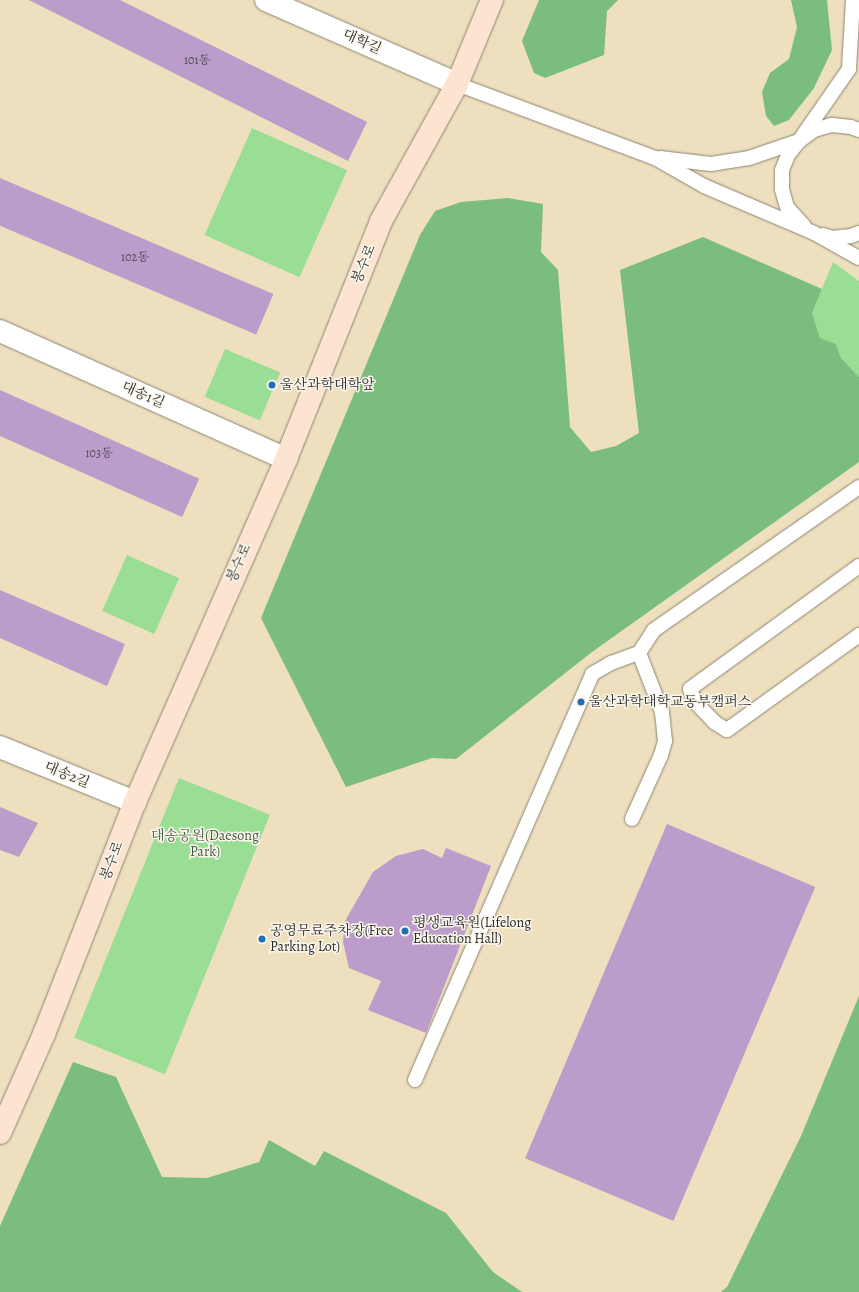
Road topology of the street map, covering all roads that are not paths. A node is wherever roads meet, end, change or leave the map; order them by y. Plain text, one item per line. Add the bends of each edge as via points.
1 (266, 0) edge
2 (492, 0) edge
3 (853, 0) edge
4 (458, 84) junction
5 (859, 130) edge
6 (798, 141) junction
7 (655, 158) junction
8 (814, 233) junction
9 (859, 233) edge
10 (859, 258) edge
11 (0, 331) edge
12 (286, 459) junction
13 (859, 487) edge
14 (859, 566) edge
15 (859, 635) edge
16 (639, 653) junction
17 (0, 747) edge
18 (135, 802) junction
19 (632, 819) dead end
20 (415, 1080) dead end
21 (0, 1133) edge

1 - 4 street, 대학길
2 - 4 main road, 봉수로
3 - 6 lane via 850,69
4 - 7 lane
4 - 12 main road, 봉수로 via 381,221
5 - 6 lane via 850,126 832,125 814,130
6 - 7 lane via 749,158 711,164
6 - 8 lane via 782,170 782,189 787,207 799,222
7 - 8 lane via 704,186
8 - 9 lane via 832,238
8 - 10 lane
11 - 12 street, 대송1길
12 - 18 main road, 봉수로
13 - 16 lane via 654,630
14 - 15 lane via 690,689 695,702 714,722 727,730
16 - 19 lane via 662,712 664,741 661,755
16 - 20 lane via 611,663 592,674
17 - 18 street, 대송2길
18 - 21 main road, 봉수로 via 44,1034

